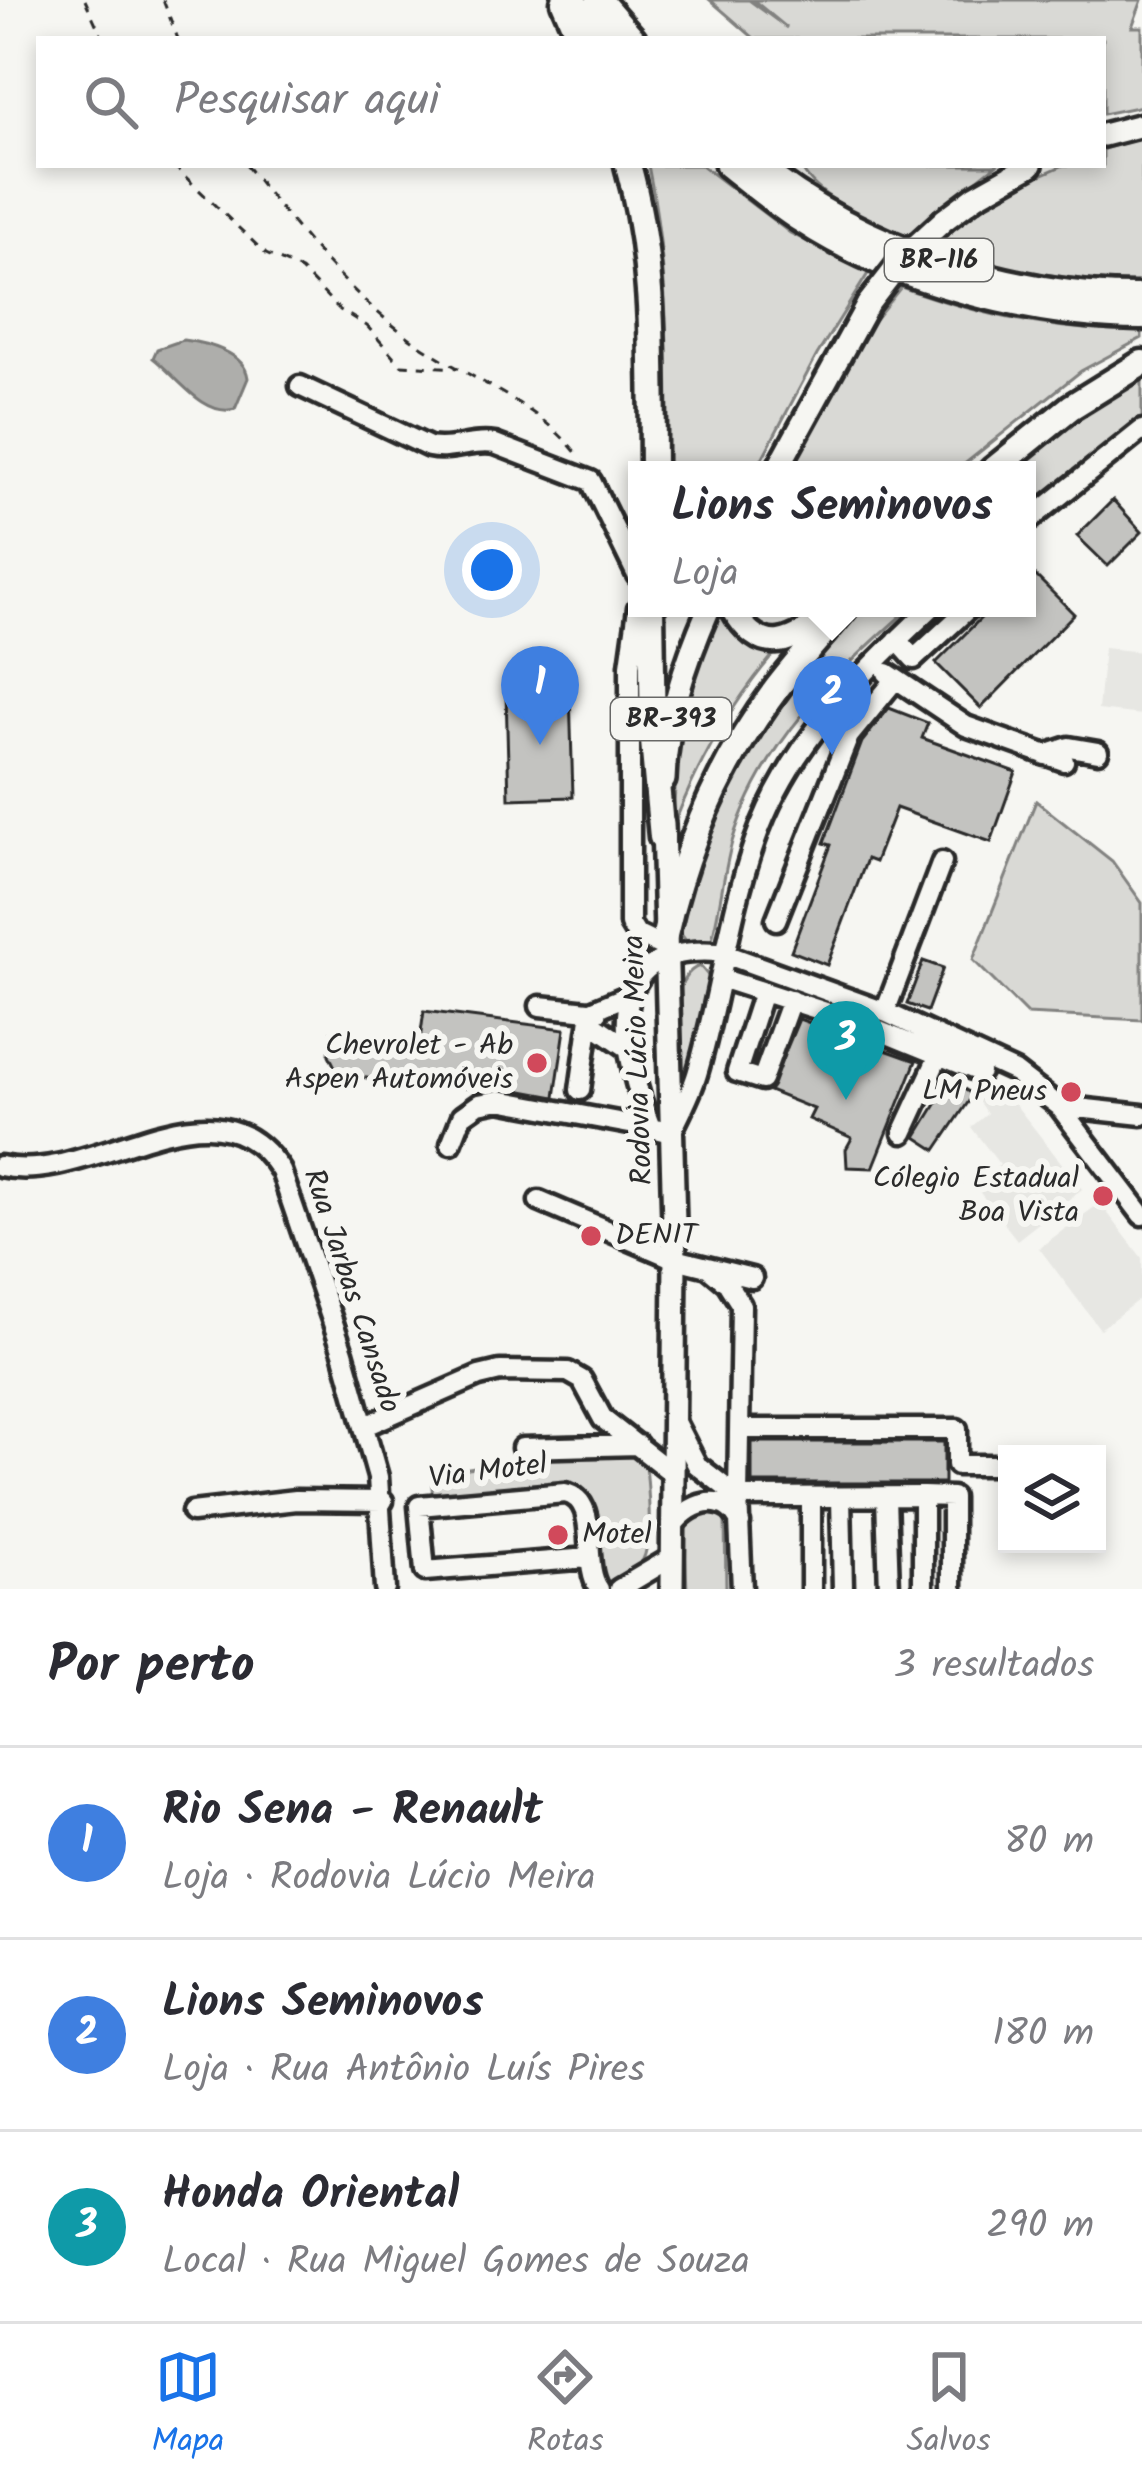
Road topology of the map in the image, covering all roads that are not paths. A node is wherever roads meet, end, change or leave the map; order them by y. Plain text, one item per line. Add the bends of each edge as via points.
1 (567, 0) edge
2 (598, 0) edge
3 (579, 36) edge
4 (605, 36) edge
5 (630, 36) edge
6 (1142, 125) edge
7 (1106, 134) edge
8 (629, 168) edge
9 (732, 168) edge
10 (761, 168) edge
11 (1026, 168) edge
12 (1142, 298) edge
13 (1142, 317) edge
14 (1142, 363) edge
15 (300, 386) dead end
16 (1142, 430) edge
17 (653, 461) edge
18 (782, 461) edge
19 (1004, 461) edge
20 (1036, 515) edge
21 (628, 555) edge
22 (637, 617) edge
23 (651, 617) edge
24 (705, 617) edge
25 (739, 617) edge
26 (827, 617) edge
27 (832, 617) edge
28 (921, 617) edge
29 (959, 617) edge
30 (897, 640) junction
31 (874, 662) junction
32 (895, 680) junction
33 (1098, 752) dead end
34 (662, 836) junction
35 (941, 862) dead end
36 (776, 920) dead end
37 (665, 946) junction
38 (725, 954) junction
39 (720, 978) junction
40 (763, 992) junction
41 (629, 995) junction
42 (791, 1000) junction
43 (540, 1006) dead end
44 (885, 1012) junction
45 (590, 1017) junction
46 (626, 1017) junction
47 (628, 1048) junction
48 (939, 1055) junction
49 (980, 1072) dead end
50 (580, 1090) dead end
51 (1059, 1106) junction
52 (1142, 1115) edge
53 (661, 1130) junction
54 (903, 1133) dead end
55 (451, 1144) dead end
56 (0, 1166) edge
57 (538, 1201) dead end
58 (1142, 1215) edge
59 (675, 1258) junction
60 (709, 1268) junction
61 (752, 1278) dead end
62 (673, 1418) junction
63 (365, 1426) junction
64 (740, 1429) junction
65 (638, 1445) junction
66 (523, 1448) dead end
67 (994, 1465) dead end
68 (672, 1473) junction
69 (923, 1496) junction
70 (738, 1497) junction
71 (811, 1497) junction
72 (841, 1497) junction
73 (886, 1497) junction
74 (382, 1501) junction
75 (192, 1512) dead end
76 (740, 1523) junction
77 (670, 1529) junction
78 (589, 1558) junction
79 (670, 1558) junction
80 (385, 1589) edge
81 (598, 1589) edge
82 (619, 1589) edge
83 (672, 1589) edge
84 (742, 1589) edge
85 (811, 1589) edge
86 (843, 1589) edge
87 (889, 1589) edge
88 (923, 1589) edge
89 (952, 1589) edge

1 - 3 highway
1 - 4 highway
2 - 5 highway
6 - 7 main road
8 - 17 highway via 647,274
9 - 13 highway, BR-116 via 805,223 955,287 1041,309
10 - 12 highway, BR-116 via 816,208 886,242 1047,291
11 - 18 main road, bridge via 976,196 906,255 868,304
14 - 19 highway
15 - 21 street via 429,447 481,441 592,481
16 - 20 street
22 - 37 street via 630,923
23 - 34 highway
24 - 34 main road, Rodovia Lúcio Meira / BR-393 via 668,733
25 - 26 main road via 775,643
27 - 37 highway via 735,752 688,852
28 - 30 street
29 - 30 street via 914,659
30 - 31 street
31 - 32 street
31 - 38 street via 778,787
32 - 33 street via 966,725 1054,758 1069,747
32 - 36 street via 849,736
34 - 37 main road, Rodovia Lúcio Meira / BR-393
35 - 44 street
37 - 38 street
37 - 41 street
37 - 53 main road, Rodovia Lúcio Meira / BR-393
38 - 39 street
38 - 44 street
39 - 40 street
39 - 53 street via 696,1078
40 - 42 street
40 - 42 street via 737,1072 762,1080
41 - 45 street
41 - 46 street
42 - 48 street
43 - 45 street
44 - 51 street via 1015,1072
45 - 46 street
45 - 47 street
45 - 50 street
46 - 47 street
47 - 53 street
48 - 49 street
48 - 54 street
51 - 52 street
51 - 58 street
53 - 55 street via 491,1100 461,1116
53 - 59 main road, Rodovia Lúcio Meira / BR-393
56 - 63 street, Rua Jarbas Cansado via 73,1164 188,1127 223,1127 251,1138 281,1171
57 - 59 street
59 - 60 street
59 - 62 main road, Rodovia Lúcio Meira / BR-393
60 - 61 street
60 - 64 street via 741,1305
62 - 68 main road, Rodovia Lúcio Meira / BR-393
62 - 70 street via 697,1465
63 - 65 street via 479,1376 559,1371 579,1376 598,1414
63 - 74 street, Rua Jarbas Cansado
64 - 67 street via 958,1429 957,1465
64 - 70 street
65 - 66 street
65 - 68 street
68 - 77 main road, Rodovia Lúcio Meira / BR-393
69 - 73 street
69 - 88 street
69 - 89 street via 952,1497
70 - 71 street
70 - 76 street
71 - 72 street
71 - 85 street
72 - 73 street
72 - 86 street
73 - 87 street
74 - 75 street
74 - 80 street, Rua Jarbas Cansado
76 - 77 street via 729,1508 710,1503 689,1508
76 - 84 street
77 - 79 main road, Rodovia Lúcio Meira / BR-393
78 - 78 street, Via Motel via 584,1504 571,1493 419,1506 425,1571
78 - 81 street
79 - 82 street
79 - 83 main road, Rodovia Lúcio Meira / BR-393

